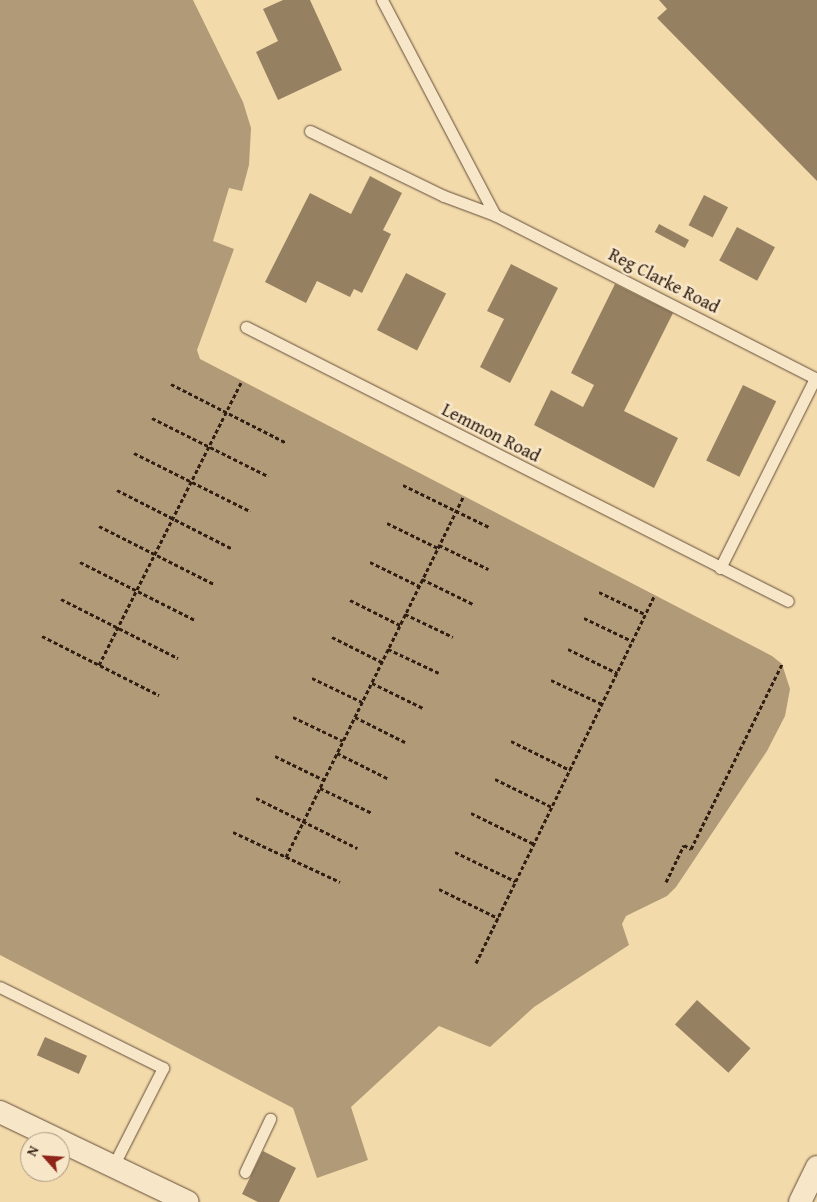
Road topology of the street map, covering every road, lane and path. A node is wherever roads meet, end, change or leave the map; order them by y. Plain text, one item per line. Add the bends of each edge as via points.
1 (382, 0) edge
2 (310, 130) dead end
3 (495, 214) junction
4 (246, 327) dead end
5 (816, 378) edge
6 (241, 383) dead end
7 (171, 384) dead end
8 (226, 412) junction
9 (152, 418) dead end
10 (285, 442) dead end
11 (209, 447) junction
12 (134, 453) dead end
13 (268, 476) dead end
14 (191, 482) junction
15 (403, 484) dead end
16 (117, 490) dead end
17 (463, 497) dead end
18 (456, 510) junction
19 (250, 511) dead end
20 (173, 518) junction
21 (387, 523) dead end
22 (99, 526) dead end
23 (489, 527) dead end
24 (439, 546) junction
25 (231, 548) dead end
26 (155, 554) junction
27 (80, 562) dead end
28 (370, 562) dead end
29 (720, 568) junction
30 (488, 569) dead end
31 (422, 579) junction
32 (214, 584) dead end
33 (419, 586) junction
34 (136, 590) junction
35 (599, 592) dead end
36 (655, 595) dead end
37 (61, 599) dead end
38 (350, 600) dead end
39 (788, 602) dead end
40 (473, 604) dead end
41 (405, 614) junction
42 (645, 614) junction
43 (584, 618) dead end
44 (196, 620) dead end
45 (400, 625) junction
46 (118, 628) junction
47 (42, 636) dead end
48 (453, 637) dead end
49 (332, 638) dead end
50 (632, 642) junction
51 (388, 648) junction
52 (568, 649) dead end
53 (178, 658) dead end
54 (382, 662) junction
55 (782, 664) dead end
56 (99, 665) junction
57 (617, 673) junction
58 (440, 674) dead end
59 (312, 678) dead end
60 (552, 680) dead end
61 (372, 683) junction
62 (159, 695) dead end
63 (362, 702) junction
64 (602, 704) junction
65 (423, 708) dead end
66 (293, 717) dead end
67 (355, 717) junction
68 (343, 741) junction
69 (511, 741) dead end
70 (406, 742) dead end
71 (337, 753) junction
72 (275, 756) dead end
73 (570, 770) junction
74 (389, 779) dead end
75 (495, 779) dead end
76 (324, 780) junction
77 (320, 788) junction
78 (256, 798) dead end
79 (552, 807) junction
80 (372, 813) dead end
81 (471, 813) dead end
82 (303, 822) junction
83 (232, 832) dead end
84 (534, 844) junction
85 (357, 848) dead end
86 (456, 852) dead end
87 (286, 857) dead end
88 (516, 881) junction
89 (340, 882) dead end
90 (666, 882) dead end
91 (439, 889) dead end
92 (498, 918) junction
93 (476, 964) dead end
94 (0, 987) edge
95 (0, 1112) edge
96 (270, 1120) dead end
97 (113, 1166) junction
98 (817, 1167) edge
99 (245, 1172) dead end
100 (188, 1202) edge
101 (800, 1202) edge

1 - 3 lane
2 - 3 lane, Reg Clarke Road via 444,196
3 - 5 lane, Reg Clarke Road
4 - 29 lane, Lemmon Road
5 - 29 lane
6 - 8 path
7 - 8 path
8 - 10 path
8 - 11 path
9 - 11 path
11 - 13 path
11 - 14 path
12 - 14 path
14 - 19 path
14 - 20 path
15 - 18 path
16 - 20 path
17 - 18 path
18 - 23 path
18 - 24 path
20 - 25 path
20 - 26 path
21 - 24 path
22 - 26 path
24 - 30 path
24 - 31 path
26 - 32 path
26 - 34 path
27 - 34 path
28 - 33 path
29 - 39 lane, Lemmon Road
31 - 33 path
31 - 40 path
33 - 41 path
34 - 44 path
34 - 46 path
35 - 42 path
36 - 42 path
37 - 46 path
38 - 45 path
41 - 45 path
41 - 48 path
42 - 50 path
43 - 50 path
45 - 51 path
46 - 53 path
46 - 56 path
47 - 56 path
49 - 54 path
50 - 57 path
51 - 54 path
51 - 58 path
52 - 57 path
54 - 61 path
55 - 90 path via 691,849 684,846
56 - 62 path
57 - 64 path
59 - 63 path
60 - 64 path
61 - 63 path
61 - 65 path
63 - 67 path
64 - 73 path
66 - 68 path
67 - 68 path
67 - 70 path
68 - 71 path
69 - 73 path
71 - 74 path
71 - 76 path
72 - 76 path
73 - 79 path
75 - 79 path
76 - 77 path
77 - 80 path
77 - 82 path
78 - 82 path
79 - 84 path
81 - 84 path
82 - 85 path
82 - 87 path
83 - 89 path
84 - 88 path
86 - 88 path
88 - 92 path
91 - 92 path
92 - 93 path
94 - 97 lane via 163,1068
95 - 97 street
96 - 99 lane
97 - 100 street
98 - 101 street

